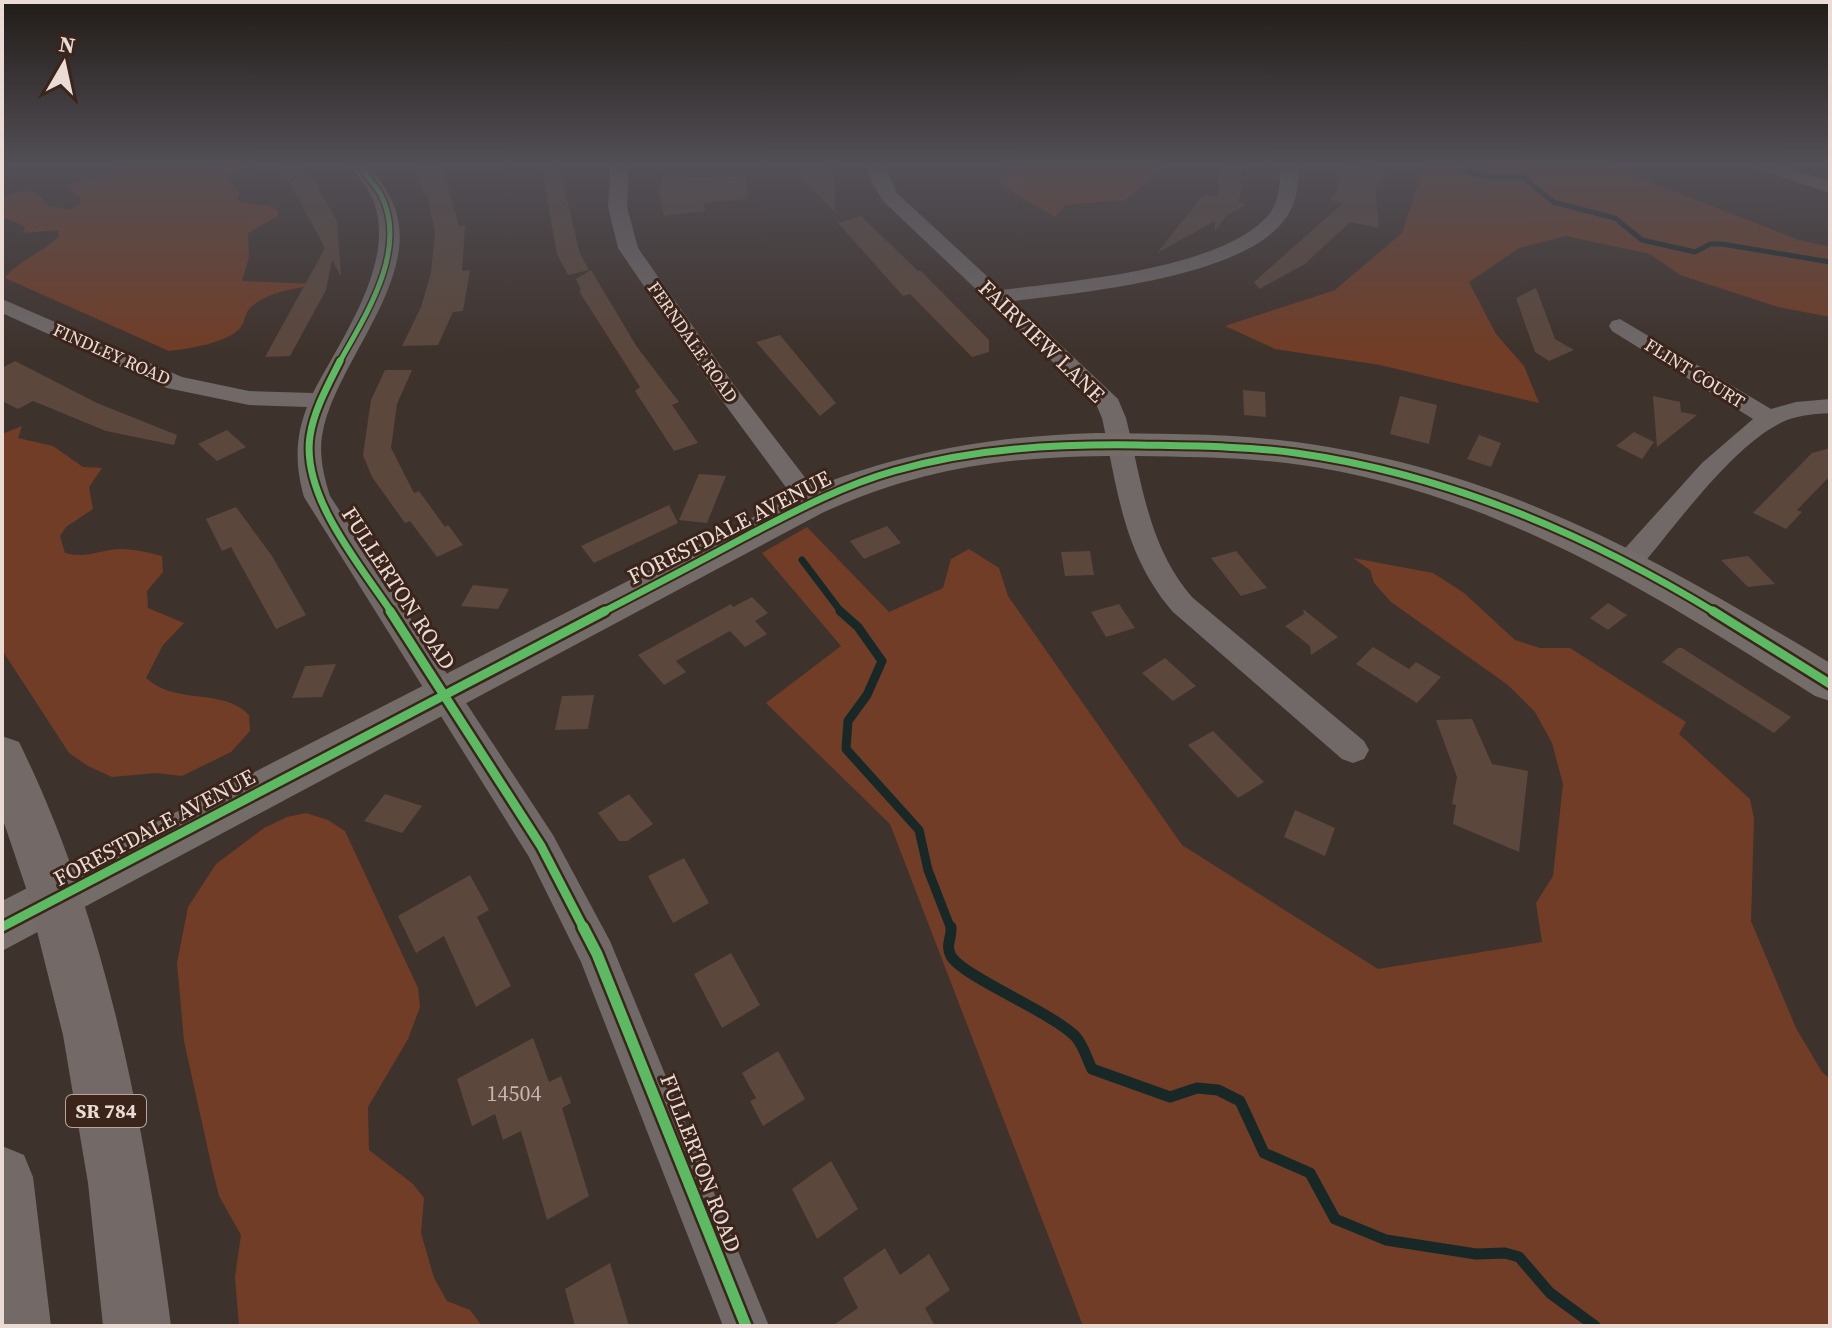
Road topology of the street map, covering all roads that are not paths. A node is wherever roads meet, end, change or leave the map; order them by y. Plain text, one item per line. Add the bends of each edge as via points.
1 (388, 227) edge
2 (619, 227) edge
3 (923, 227) edge
4 (1263, 227) edge
5 (999, 297) junction
6 (2, 305) edge
7 (1620, 326) dead end
8 (321, 400) junction
9 (1830, 406) edge
10 (1770, 419) junction
11 (1119, 444) junction
12 (811, 503) junction
13 (1628, 563) junction
14 (1830, 684) edge
15 (446, 694) junction
16 (1353, 750) dead end
17 (2, 756) edge
18 (56, 899) junction
19 (2, 927) edge
20 (2, 1177) edge
21 (17, 1326) edge
22 (137, 1326) edge
23 (746, 1326) edge

1 - 8 street, FULLERTON ROAD via 379,288
2 - 12 street, FERNDALE ROAD via 628,248 726,390
3 - 5 street, FAIRVIEW LANE
4 - 5 street via 1218,254 1159,271
5 - 11 street, FAIRVIEW LANE via 1099,390 1110,407
6 - 8 street, FINDLEY ROAD via 184,386 249,398
7 - 10 street, FLINT COURT
8 - 15 street, FULLERTON ROAD via 308,450 317,497
9 - 10 street
10 - 13 street via 1719,463
11 - 12 street, FORESTDALE AVENUE via 1044,444 962,453 892,470
11 - 13 street, FORESTDALE AVENUE via 1264,449 1364,466 1473,496
11 - 16 street, FAIRVIEW LANE via 1142,540 1163,582
12 - 15 street, FORESTDALE AVENUE
13 - 14 street, FORESTDALE AVENUE
15 - 18 street, FORESTDALE AVENUE
15 - 23 street, FULLERTON ROAD via 541,846 597,954
17 - 18 main road, SR 784
18 - 19 street, FORESTDALE AVENUE
18 - 22 main road, SR 784 via 107,1113
20 - 21 main road

